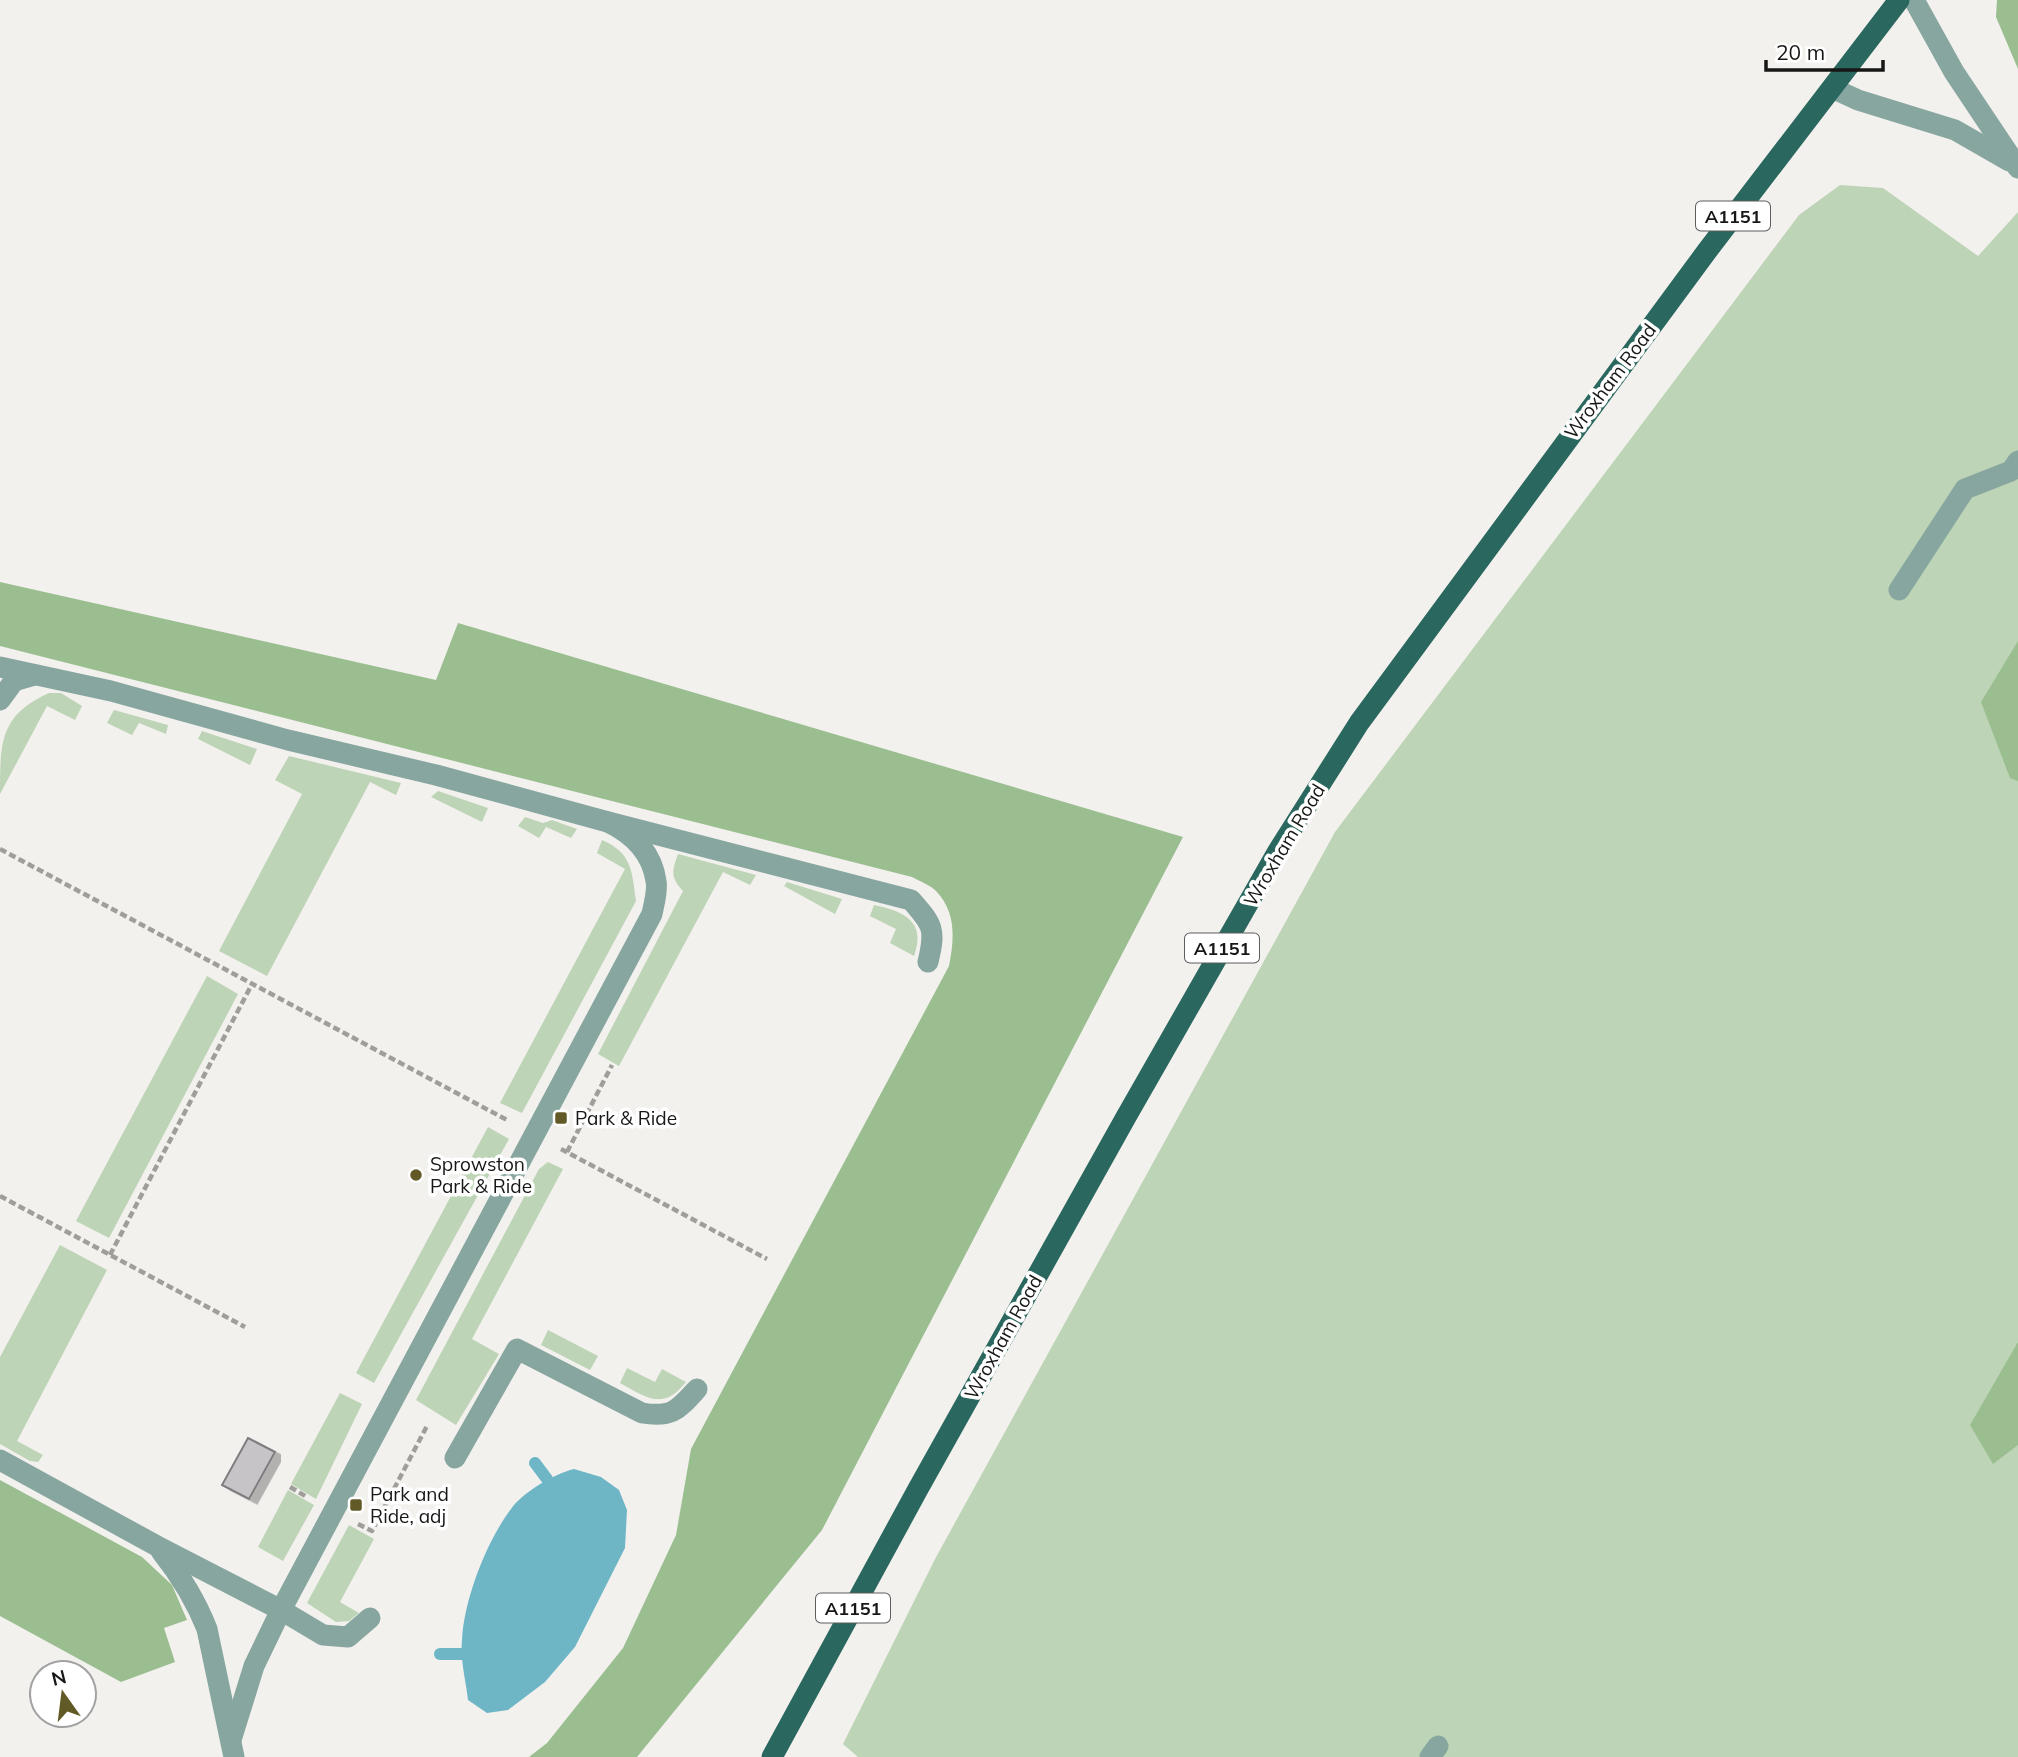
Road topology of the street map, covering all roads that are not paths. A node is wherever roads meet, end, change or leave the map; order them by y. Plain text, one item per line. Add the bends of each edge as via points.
1 (1899, 0) edge
2 (1914, 0) edge
3 (1832, 88) junction
4 (2016, 166) edge
5 (2018, 461) edge
6 (1899, 590) dead end
7 (0, 667) edge
8 (34, 675) junction
9 (0, 700) edge
10 (608, 822) junction
11 (928, 962) dead end
12 (696, 1389) dead end
13 (455, 1458) dead end
14 (0, 1460) edge
15 (157, 1546) junction
16 (281, 1610) junction
17 (370, 1618) dead end
18 (233, 1748) edge
19 (772, 1757) edge

1 - 3 main road, Wroxham Road / A1151
2 - 4 lane via 1954,72
3 - 4 lane via 1955,130
3 - 19 main road, Wroxham Road / A1151 via 1674,294 1351,734 1278,851 1133,1105
5 - 6 lane via 2011,471 1965,489
7 - 8 lane
8 - 9 lane via 14,681
8 - 10 lane via 111,691
10 - 11 lane via 911,900 929,921 933,940
10 - 16 lane via 627,831 648,855 657,883 652,914
12 - 13 lane via 679,1408 660,1416 642,1413 517,1349
14 - 15 lane
15 - 16 lane
15 - 18 lane via 176,1570 207,1629
16 - 17 lane via 323,1635 348,1637
16 - 18 lane via 254,1666

